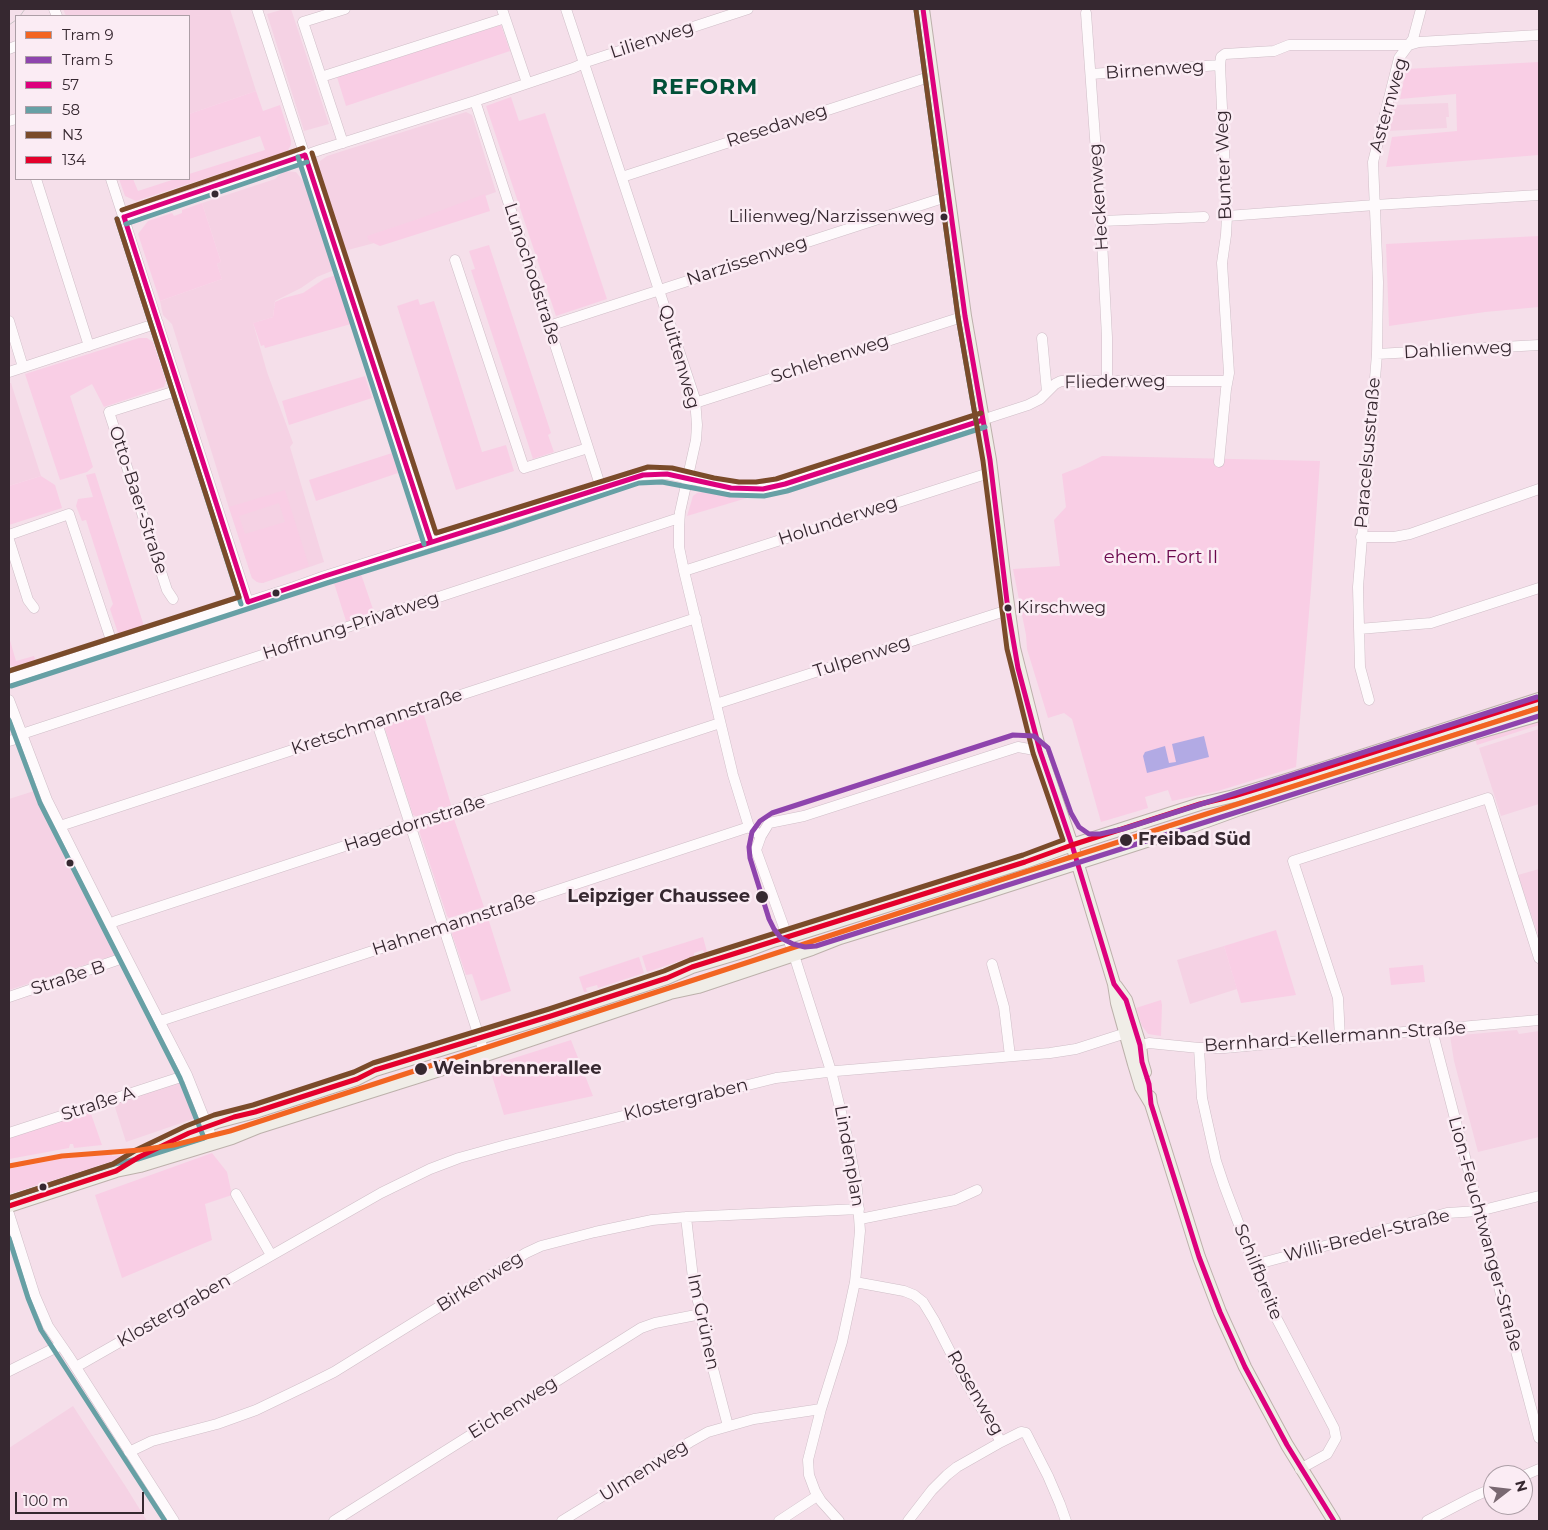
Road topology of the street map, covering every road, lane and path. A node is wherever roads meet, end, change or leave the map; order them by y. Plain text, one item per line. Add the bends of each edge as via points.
1 (257, 9) edge
2 (345, 9) edge
3 (566, 9) edge
4 (748, 9) edge
5 (923, 9) edge
6 (1421, 9) edge
7 (504, 13) edge
8 (1086, 14) dead end
9 (1539, 35) edge
10 (1409, 46) junction
11 (584, 62) junction
12 (1220, 65) junction
13 (1091, 74) junction
14 (932, 76) junction
15 (321, 77) junction
16 (527, 84) junction
17 (475, 101) junction
18 (343, 143) junction
19 (305, 155) junction
20 (622, 177) junction
21 (36, 180) edge
22 (111, 180) edge
23 (1539, 195) edge
24 (949, 196) junction
25 (1375, 205) junction
26 (124, 216) junction
27 (1227, 216) junction
28 (1204, 217) dead end
29 (1101, 221) junction
30 (455, 260) dead end
31 (659, 290) junction
32 (965, 316) junction
33 (9, 321) edge
34 (158, 323) junction
35 (549, 326) junction
36 (1042, 338) dead end
37 (1539, 345) edge
38 (89, 346) junction
39 (1377, 354) junction
40 (23, 367) junction
41 (9, 372) edge
42 (1107, 381) junction
43 (1227, 381) junction
44 (179, 390) junction
45 (1048, 392) junction
46 (695, 403) junction
47 (983, 420) junction
48 (588, 448) junction
49 (1219, 462) dead end
50 (992, 472) junction
51 (688, 479) junction
52 (601, 488) junction
53 (1539, 489) edge
54 (679, 518) junction
55 (9, 535) edge
56 (1361, 537) junction
57 (9, 540) edge
58 (431, 542) junction
59 (684, 571) junction
60 (1539, 588) edge
61 (173, 599) dead end
62 (248, 602) junction
63 (34, 608) dead end
64 (1008, 610) junction
65 (696, 618) junction
66 (1359, 629) junction
67 (113, 646) junction
68 (9, 679) edge
69 (1539, 699) edge
70 (9, 700) edge
71 (1369, 700) dead end
72 (716, 704) junction
73 (1539, 715) edge
74 (377, 723) junction
75 (720, 723) junction
76 (22, 736) junction
77 (9, 741) edge
78 (1040, 751) junction
79 (410, 825) junction
80 (60, 826) junction
81 (749, 828) junction
82 (760, 836) junction
83 (1072, 845) junction
84 (1077, 864) junction
85 (110, 924) junction
86 (444, 927) junction
87 (788, 937) junction
88 (794, 955) junction
89 (126, 957) junction
90 (1539, 958) edge
91 (992, 964) dead end
92 (1114, 984) junction
93 (9, 997) edge
94 (1539, 1020) edge
95 (160, 1021) junction
96 (1432, 1030) junction
97 (1126, 1033) junction
98 (479, 1037) junction
99 (1340, 1039) junction
100 (1135, 1047) junction
101 (1199, 1048) junction
102 (485, 1055) junction
103 (1010, 1056) junction
104 (831, 1071) junction
105 (187, 1075) junction
106 (208, 1126) junction
107 (9, 1134) edge
108 (214, 1143) junction
109 (116, 1171) junction
110 (977, 1190) dead end
111 (236, 1194) dead end
112 (1539, 1196) edge
113 (9, 1206) edge
114 (1479, 1211) junction
115 (9, 1214) edge
116 (859, 1214) junction
117 (686, 1217) junction
118 (271, 1255) junction
119 (1254, 1265) junction
120 (855, 1282) junction
121 (701, 1314) junction
122 (61, 1345) junction
123 (76, 1367) junction
124 (9, 1372) edge
125 (821, 1409) junction
126 (728, 1426) junction
127 (1539, 1438) edge
128 (1001, 1442) junction
129 (129, 1452) junction
130 (1300, 1469) junction
131 (1483, 1492) edge
132 (817, 1496) junction
133 (783, 1519) edge
134 (174, 1521) edge
135 (334, 1521) edge
136 (562, 1521) edge
137 (839, 1521) edge
138 (908, 1521) edge
139 (1066, 1521) edge
140 (1334, 1521) edge
141 (1427, 1521) edge

1 - 19 street
2 - 15 street via 304,22
3 - 11 street, Quittenweg
4 - 11 street, Lilienweg
5 - 14 main road
6 - 10 street, Asternweg
7 - 15 street
7 - 16 street
8 - 13 street, Heckenweg
9 - 10 street via 1419,42
10 - 12 street via 1286,45 1268,52 1224,54
10 - 25 street, Asternweg via 1398,58 1374,160
11 - 16 street, Lilienweg
11 - 20 street, Quittenweg
12 - 13 street, Birnenweg
12 - 27 street, Bunter Weg
13 - 29 street, Heckenweg
14 - 20 street, Resedaweg
14 - 24 main road
15 - 18 street
16 - 17 street, Lilienweg
17 - 18 street, Lilienweg
17 - 35 street, Lunochodstraße
18 - 19 street, Lilienweg
19 - 26 street, Lilienweg
19 - 58 street
20 - 31 street, Quittenweg
21 - 38 street
22 - 26 street
23 - 25 street
24 - 31 street, Narzissenweg
24 - 32 main road
25 - 27 street
25 - 39 street, Paracelsusstraße
26 - 34 street
27 - 43 street, Bunter Weg via 1222,263
28 - 29 street
29 - 42 street, Heckenweg
30 - 48 street via 524,468
31 - 35 street, Narzissenweg
31 - 46 street, Quittenweg
32 - 46 street, Schlehenweg
32 - 47 main road
33 - 40 street
34 - 38 street
34 - 44 street
35 - 48 street, Lunochodstraße
36 - 45 street
37 - 39 street, Dahlienweg
38 - 40 street
39 - 56 street, Paracelsusstraße
40 - 41 street
42 - 43 street, Fliederweg
42 - 45 street, Fliederweg via 1061,381
43 - 49 street, Bunter Weg
44 - 61 street, Otto-Baer-Straße via 109,412 167,590
44 - 62 street
45 - 47 street, Fliederweg via 1032,403
46 - 51 street, Quittenweg via 696,440
47 - 50 main road
47 - 51 street via 769,488 732,488
48 - 52 street, Lunochodstraße
50 - 59 street, Holunderweg
50 - 64 main road
51 - 52 street via 671,474 649,474
51 - 54 street, Quittenweg
52 - 58 street
53 - 56 street via 1410,534
54 - 59 street, Quittenweg via 679,547
54 - 76 street, Hoffnung-Privatweg
55 - 67 street via 69,514
56 - 66 street, Paracelsusstraße
57 - 63 street via 28,600
58 - 62 street
59 - 65 street, Quittenweg
60 - 66 street via 1431,623
62 - 67 street
64 - 72 street, Tulpenweg
64 - 78 main road via 1018,668
65 - 72 street, Quittenweg
65 - 74 street, Kretschmannstraße
66 - 71 street, Paracelsusstraße via 1360,666
67 - 68 street
69 - 83 main road
70 - 76 street
72 - 75 street, Quittenweg
73 - 84 main road
74 - 79 street
74 - 80 street, Kretschmannstraße
75 - 79 street, Hagedornstraße
75 - 81 street, Quittenweg
76 - 77 street, Hoffnung-Privatweg
76 - 80 street
78 - 82 street via 1018,747 804,816 769,823
78 - 83 main road
79 - 85 street, Hagedornstraße
79 - 86 street
80 - 85 street
81 - 82 street
81 - 86 street, Hahnemannstraße
82 - 87 street via 756,850
83 - 84 main road
83 - 87 main road
84 - 88 main road
84 - 92 main road
85 - 89 street
86 - 95 street, Hahnemannstraße
86 - 98 street
87 - 88 street, Lindenplan
87 - 98 main road
88 - 102 main road via 698,987 670,992
88 - 104 street, Lindenplan
89 - 93 street, Straße B
89 - 95 street
90 - 99 street via 1488,798 1292,861 1338,998
91 - 103 street via 1004,1008
92 - 97 main road
92 - 100 main road via 1126,1000
94 - 96 street, Bernhard-Kellermann-Straße
95 - 105 street
96 - 99 street, Bernhard-Kellermann-Straße
96 - 114 street, Lion-Feuchtwanger-Straße
97 - 100 main road
97 - 103 street, Klostergraben via 1076,1049
98 - 102 street
98 - 106 main road
99 - 101 street, Bernhard-Kellermann-Straße
100 - 101 street, Bernhard-Kellermann-Straße via 1148,1043
100 - 130 main road via 1149,1084 1151,1104 1199,1257 1220,1312 1245,1367
101 - 119 street, Schilfbreite via 1202,1098 1216,1161
102 - 108 main road
103 - 104 street, Klostergraben
104 - 116 street, Lindenplan via 854,1170
104 - 118 street, Klostergraben via 771,1079 459,1158 393,1186
105 - 106 street
105 - 107 street, Straße A
106 - 108 street
106 - 109 main road
108 - 109 main road
109 - 113 main road
110 - 116 street, Birkenweg via 955,1200
111 - 118 street
112 - 114 street, Willi-Bredel-Straße
114 - 119 street, Willi-Bredel-Straße via 1447,1213
114 - 127 street, Lion-Feuchtwanger-Straße
115 - 122 street via 39,1306
116 - 117 street, Birkenweg
116 - 120 street, Lindenplan
117 - 121 street, Im Grünen via 691,1266
117 - 129 street, Birkenweg via 629,1224 536,1248 334,1372 249,1412 152,1441
118 - 123 street, Klostergraben
119 - 130 street, Schilfbreite via 1269,1304 1334,1428 1336,1438 1327,1454
120 - 125 street, Lindenplan via 842,1342
120 - 128 street, Rosenweg via 904,1291 923,1302
121 - 126 street, Im Grünen
121 - 135 street, Eichenweg via 641,1328
122 - 123 street
122 - 124 street
123 - 129 street
125 - 126 street, Ulmenweg
125 - 132 street, Lindenplan via 808,1460
126 - 136 street, Ulmenweg via 690,1442
128 - 138 street via 947,1475
128 - 139 street, Rosenweg via 1021,1432 1026,1434
129 - 134 street
130 - 140 main road
131 - 141 street
132 - 133 street
132 - 137 street

